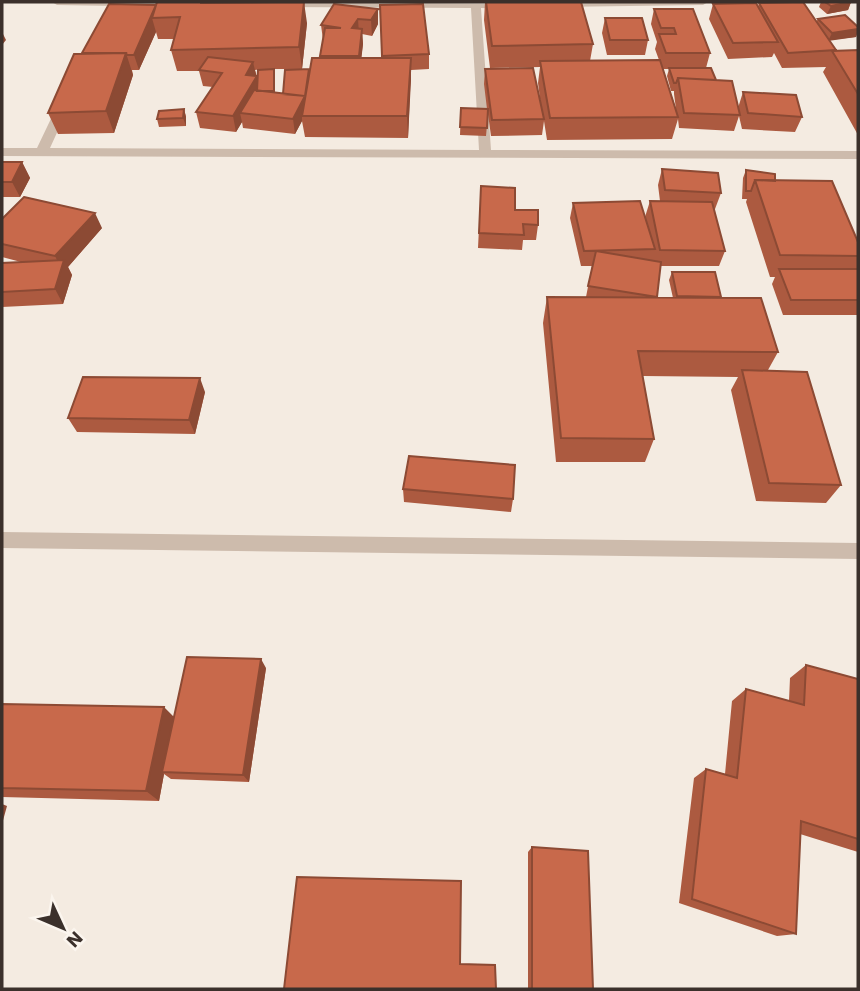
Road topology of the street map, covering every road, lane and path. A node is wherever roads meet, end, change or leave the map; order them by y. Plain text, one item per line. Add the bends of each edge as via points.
1 (57, 2) edge
2 (427, 2) edge
3 (703, 2) edge
4 (109, 3) edge
5 (192, 4) edge
6 (275, 4) edge
7 (476, 4) edge
8 (544, 5) edge
9 (517, 6) edge
10 (103, 17) edge
11 (70, 91) edge
12 (2, 152) edge
13 (42, 152) junction
14 (485, 154) junction
15 (858, 155) edge
16 (2, 540) edge
17 (858, 551) edge

1 - 4 street
2 - 6 street
2 - 7 street
3 - 8 street
4 - 5 street
4 - 10 street
7 - 9 street
7 - 14 street
11 - 13 street
12 - 13 street
13 - 14 street
14 - 15 street
16 - 17 street

